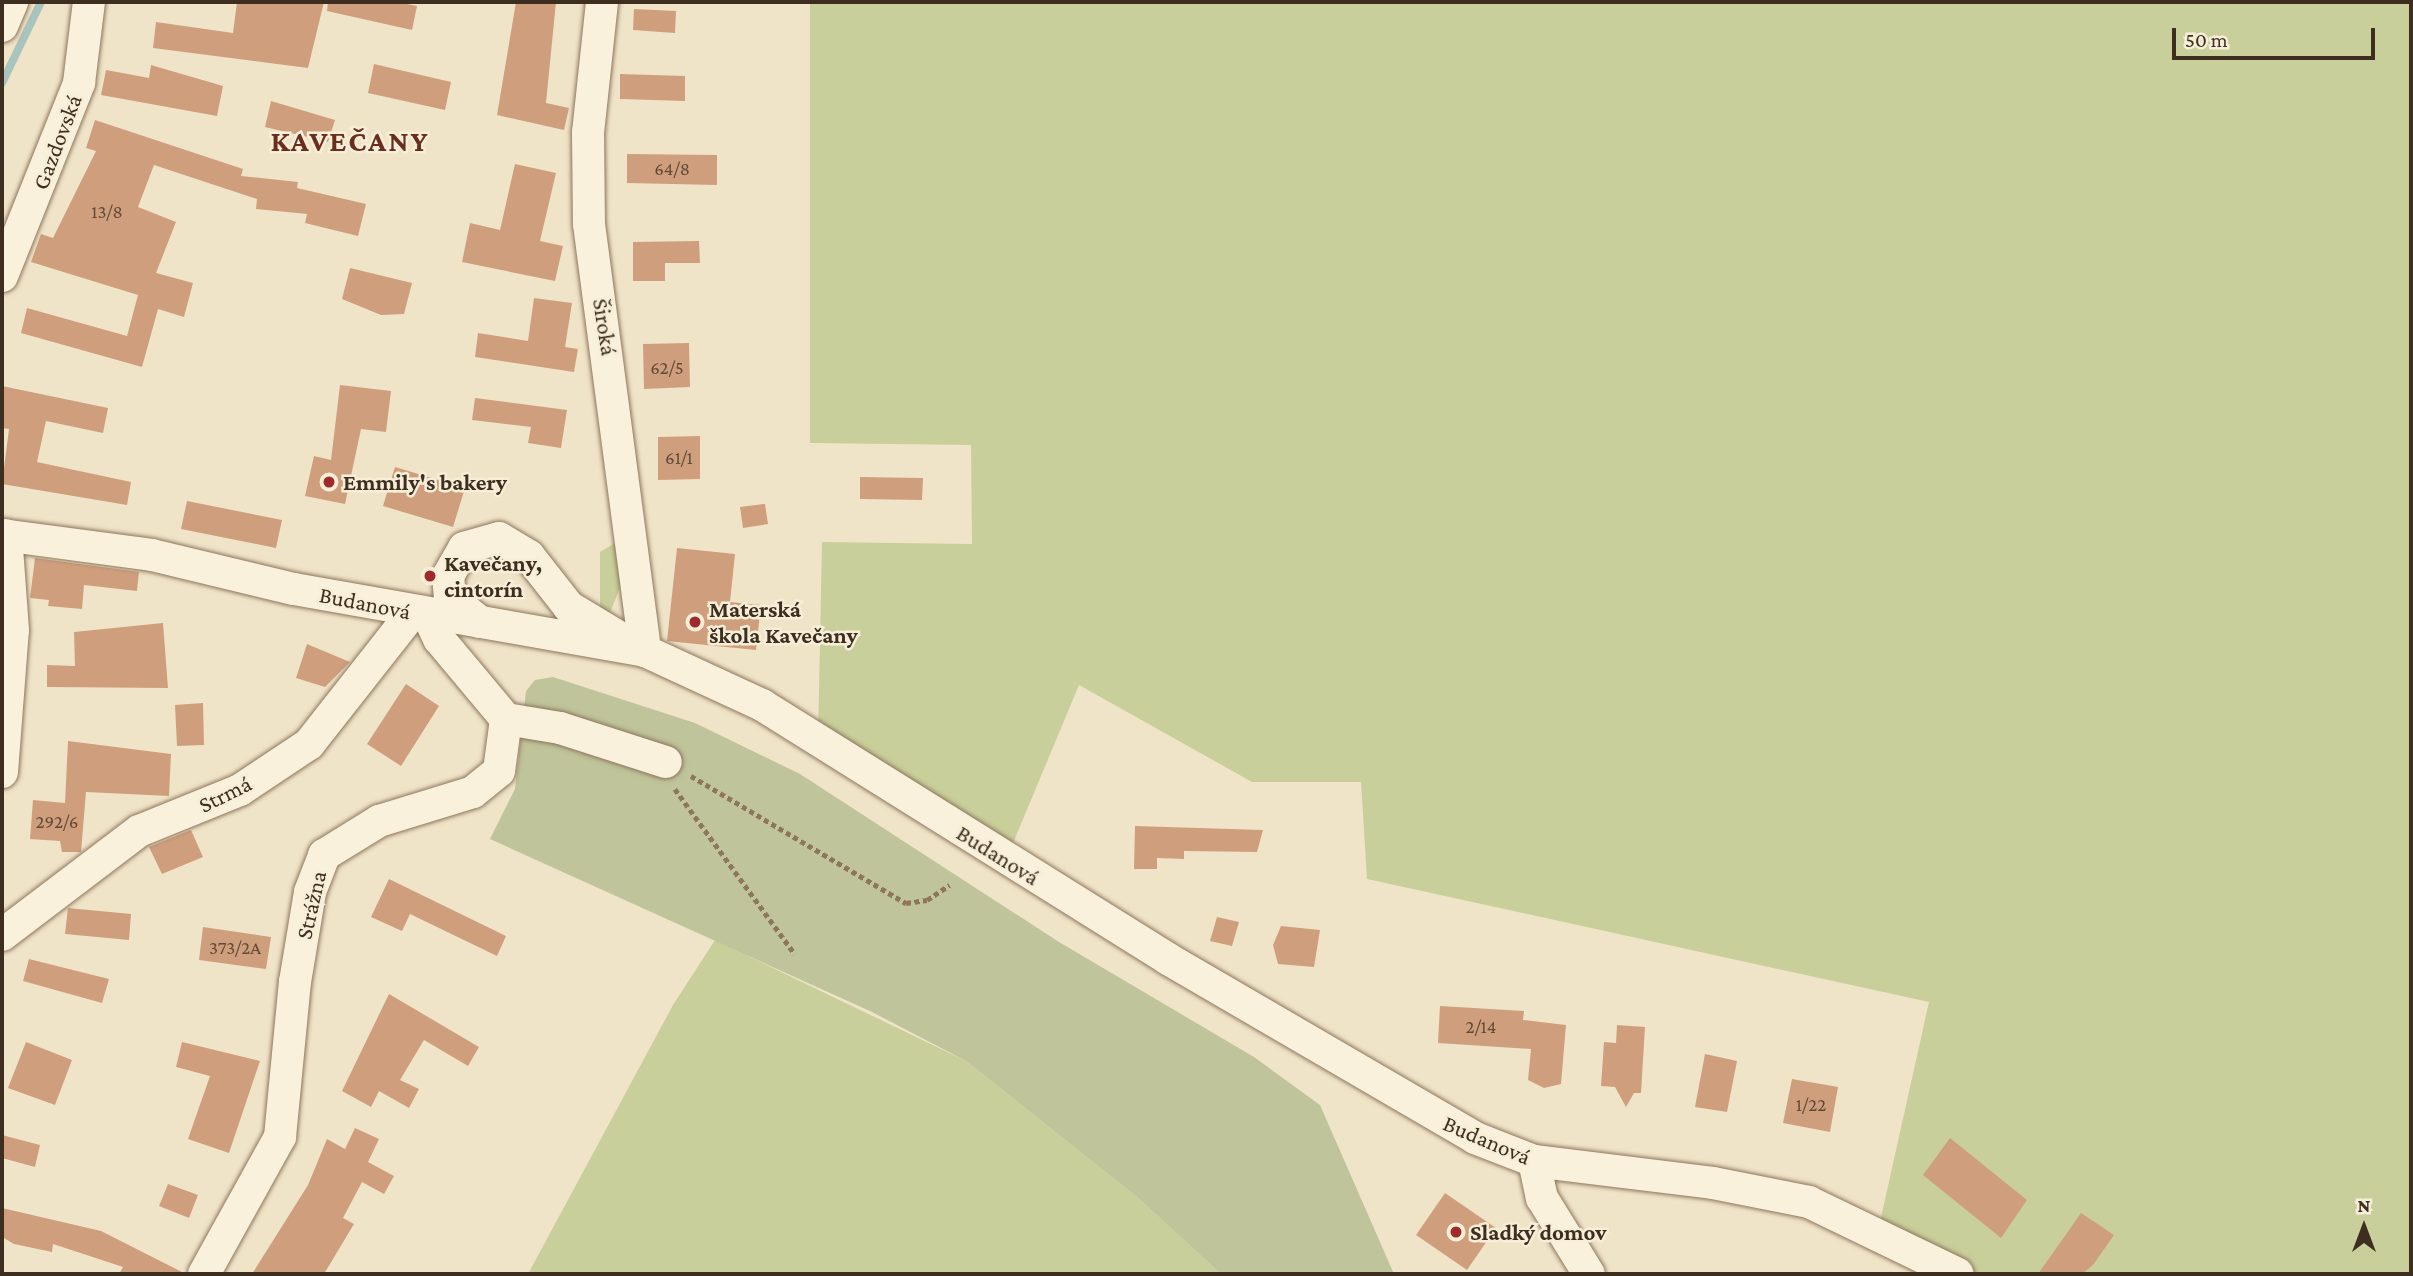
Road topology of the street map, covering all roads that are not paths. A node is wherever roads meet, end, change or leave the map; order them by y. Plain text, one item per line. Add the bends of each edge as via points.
1 (12, 2) edge
2 (89, 2) edge
3 (602, 2) edge
4 (2, 26) edge
5 (10, 235) edge
6 (2, 276) edge
7 (4, 535) edge
8 (420, 614) junction
9 (480, 622) junction
10 (645, 651) junction
11 (506, 719) junction
12 (657, 758) road end
13 (2, 772) edge
14 (2, 935) edge
15 (1534, 1161) junction
16 (204, 1274) edge
17 (1589, 1274) edge
18 (1958, 1274) edge

1 - 4 street
2 - 5 street, Gazdovská via 79,83
3 - 10 street, Široká via 588,132 589,224
5 - 6 street, Gazdovská
7 - 8 street, Budanová via 152,555
7 - 13 street via 13,630
8 - 9 street, Budanová
8 - 11 street
8 - 14 street, Strmá via 309,744 240,790 139,831
9 - 10 street, Budanová
9 - 10 street via 450,598 448,576 464,548 499,538 529,556 569,607
10 - 15 street, Budanová via 762,705 1421,1110
11 - 12 street via 560,727
11 - 16 street, Strážna via 506,746 488,783 379,821 324,855 310,892 295,982 280,1137
15 - 17 street via 1542,1198
15 - 18 street, Budanová via 1713,1183 1809,1202

